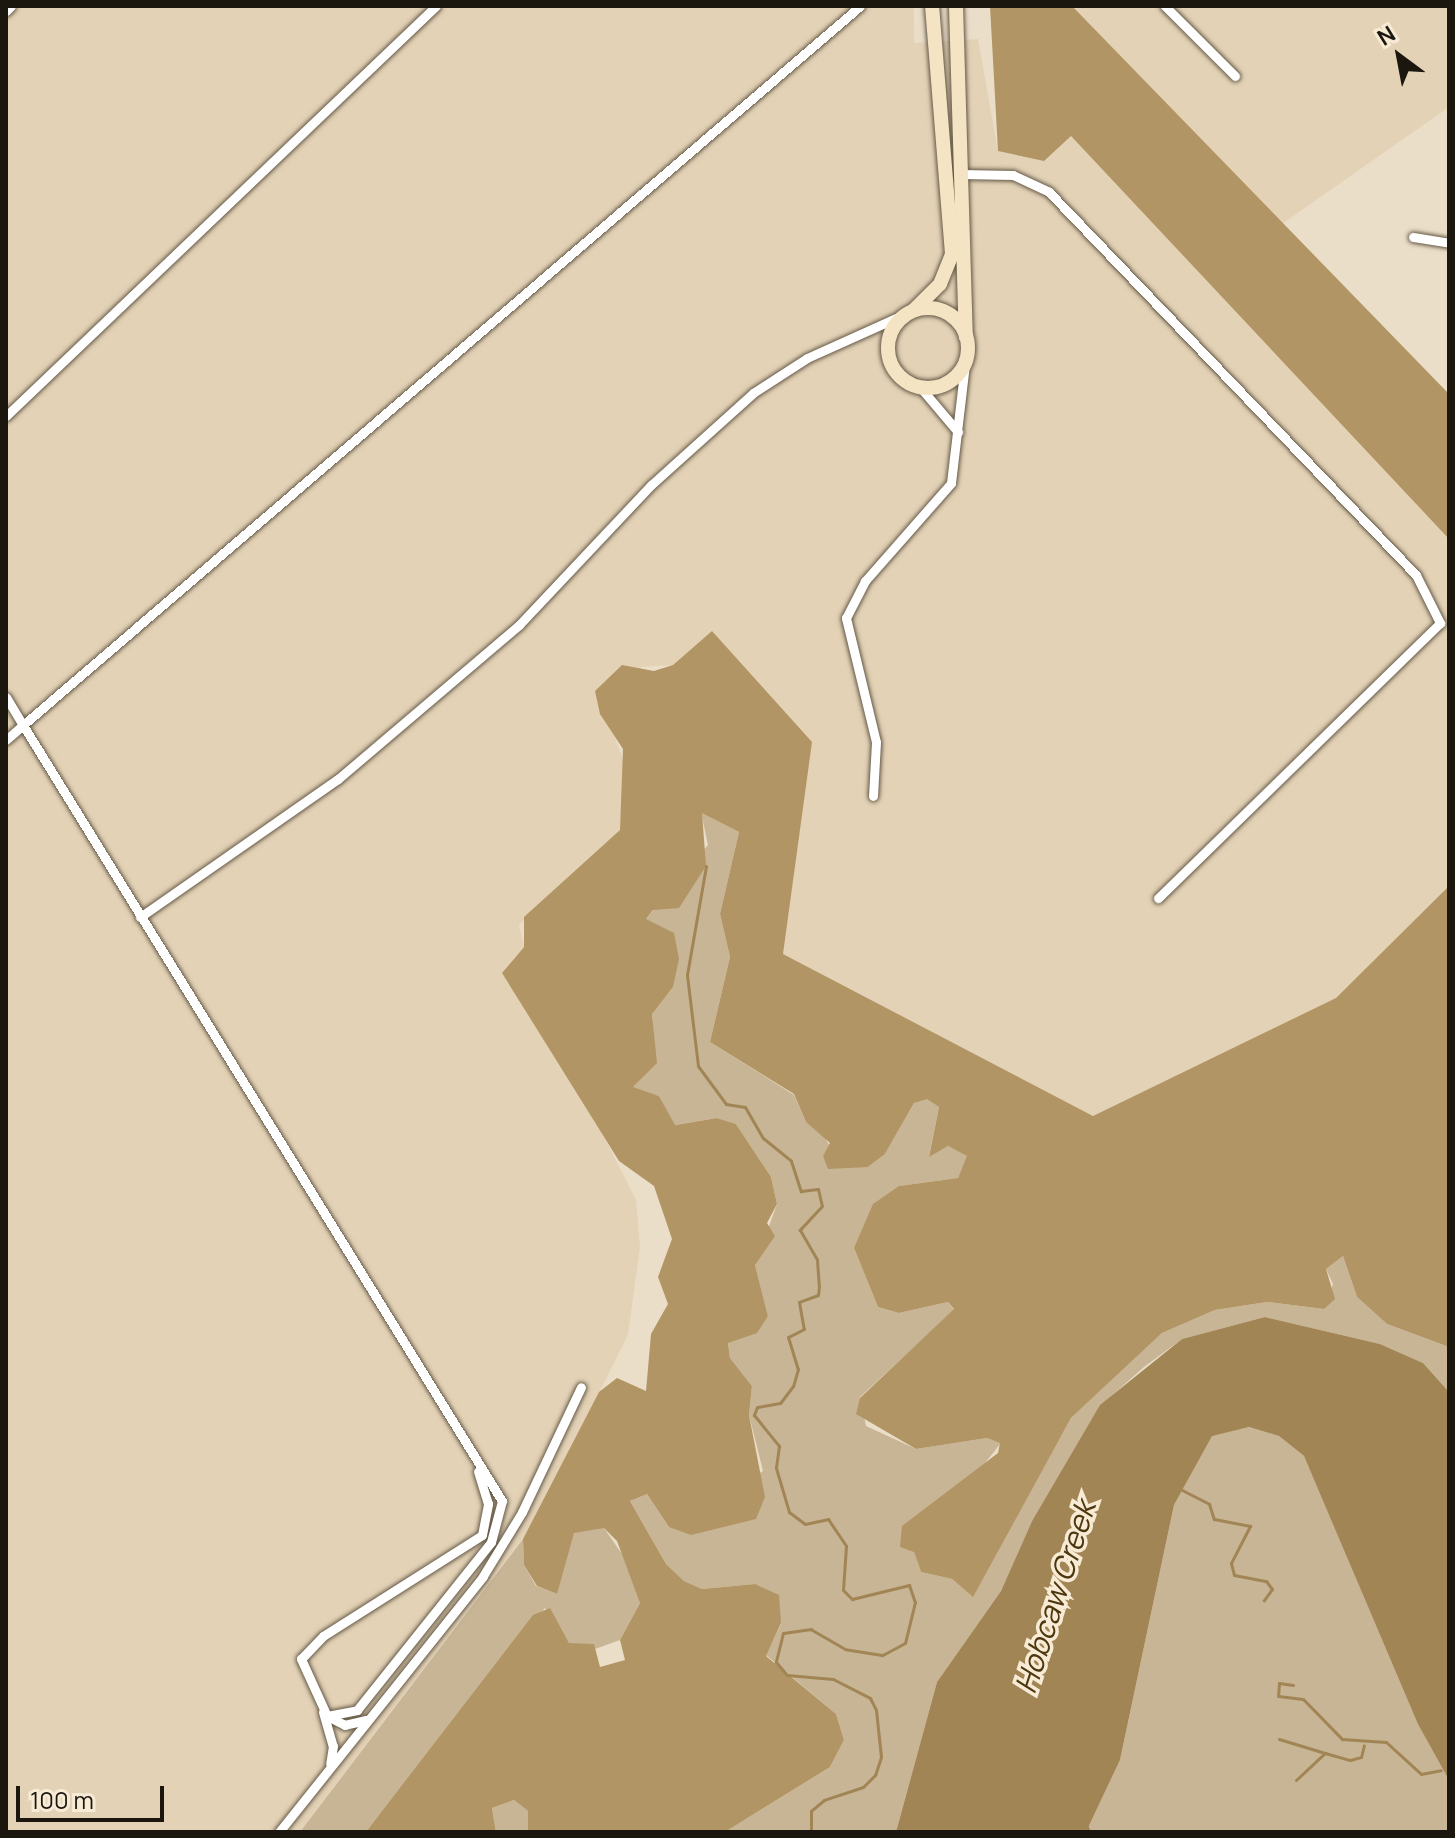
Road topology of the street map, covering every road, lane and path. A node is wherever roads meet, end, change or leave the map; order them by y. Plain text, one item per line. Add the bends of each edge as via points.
1 (11, 6) edge
2 (436, 6) edge
3 (860, 6) edge
4 (932, 6) edge
5 (956, 6) edge
6 (1165, 6) edge
7 (6, 11) edge
8 (1235, 76) dead end
9 (961, 174) junction
10 (1413, 237) dead end
11 (1449, 243) edge
12 (910, 311) junction
13 (966, 337) junction
14 (965, 363) junction
15 (920, 387) junction
16 (6, 416) edge
17 (958, 432) junction
18 (6, 697) edge
19 (23, 725) junction
20 (6, 740) edge
21 (873, 796) dead end
22 (1158, 898) dead end
23 (140, 917) junction
24 (581, 1387) dead end
25 (476, 1464) junction
26 (320, 1703) junction
27 (327, 1716) junction
28 (369, 1719) junction
29 (328, 1771) junction
30 (279, 1832) edge

1 - 7 street
2 - 16 street
3 - 19 street
4 - 12 main road via 952,254 940,284
5 - 9 main road
6 - 8 street
9 - 13 main road
9 - 22 street via 1013,175 1049,192 1416,575 1440,623
10 - 11 street
12 - 13 main road via 943,310
12 - 15 main road via 889,335 889,358 897,374
12 - 23 street via 807,358 753,393 651,485 519,625 362,759
13 - 14 main road
14 - 15 main road via 947,383
14 - 17 street
15 - 17 street
17 - 21 street via 951,483 865,581 846,618 876,742
18 - 19 street
19 - 20 street
19 - 23 street
23 - 25 street
24 - 28 street via 522,1512 483,1576
25 - 26 street via 488,1504 482,1535 309,1648 302,1669
25 - 27 street via 502,1501 500,1528 357,1710
26 - 27 street
26 - 29 street via 333,1746
27 - 28 street via 345,1725
28 - 29 street
29 - 30 street

